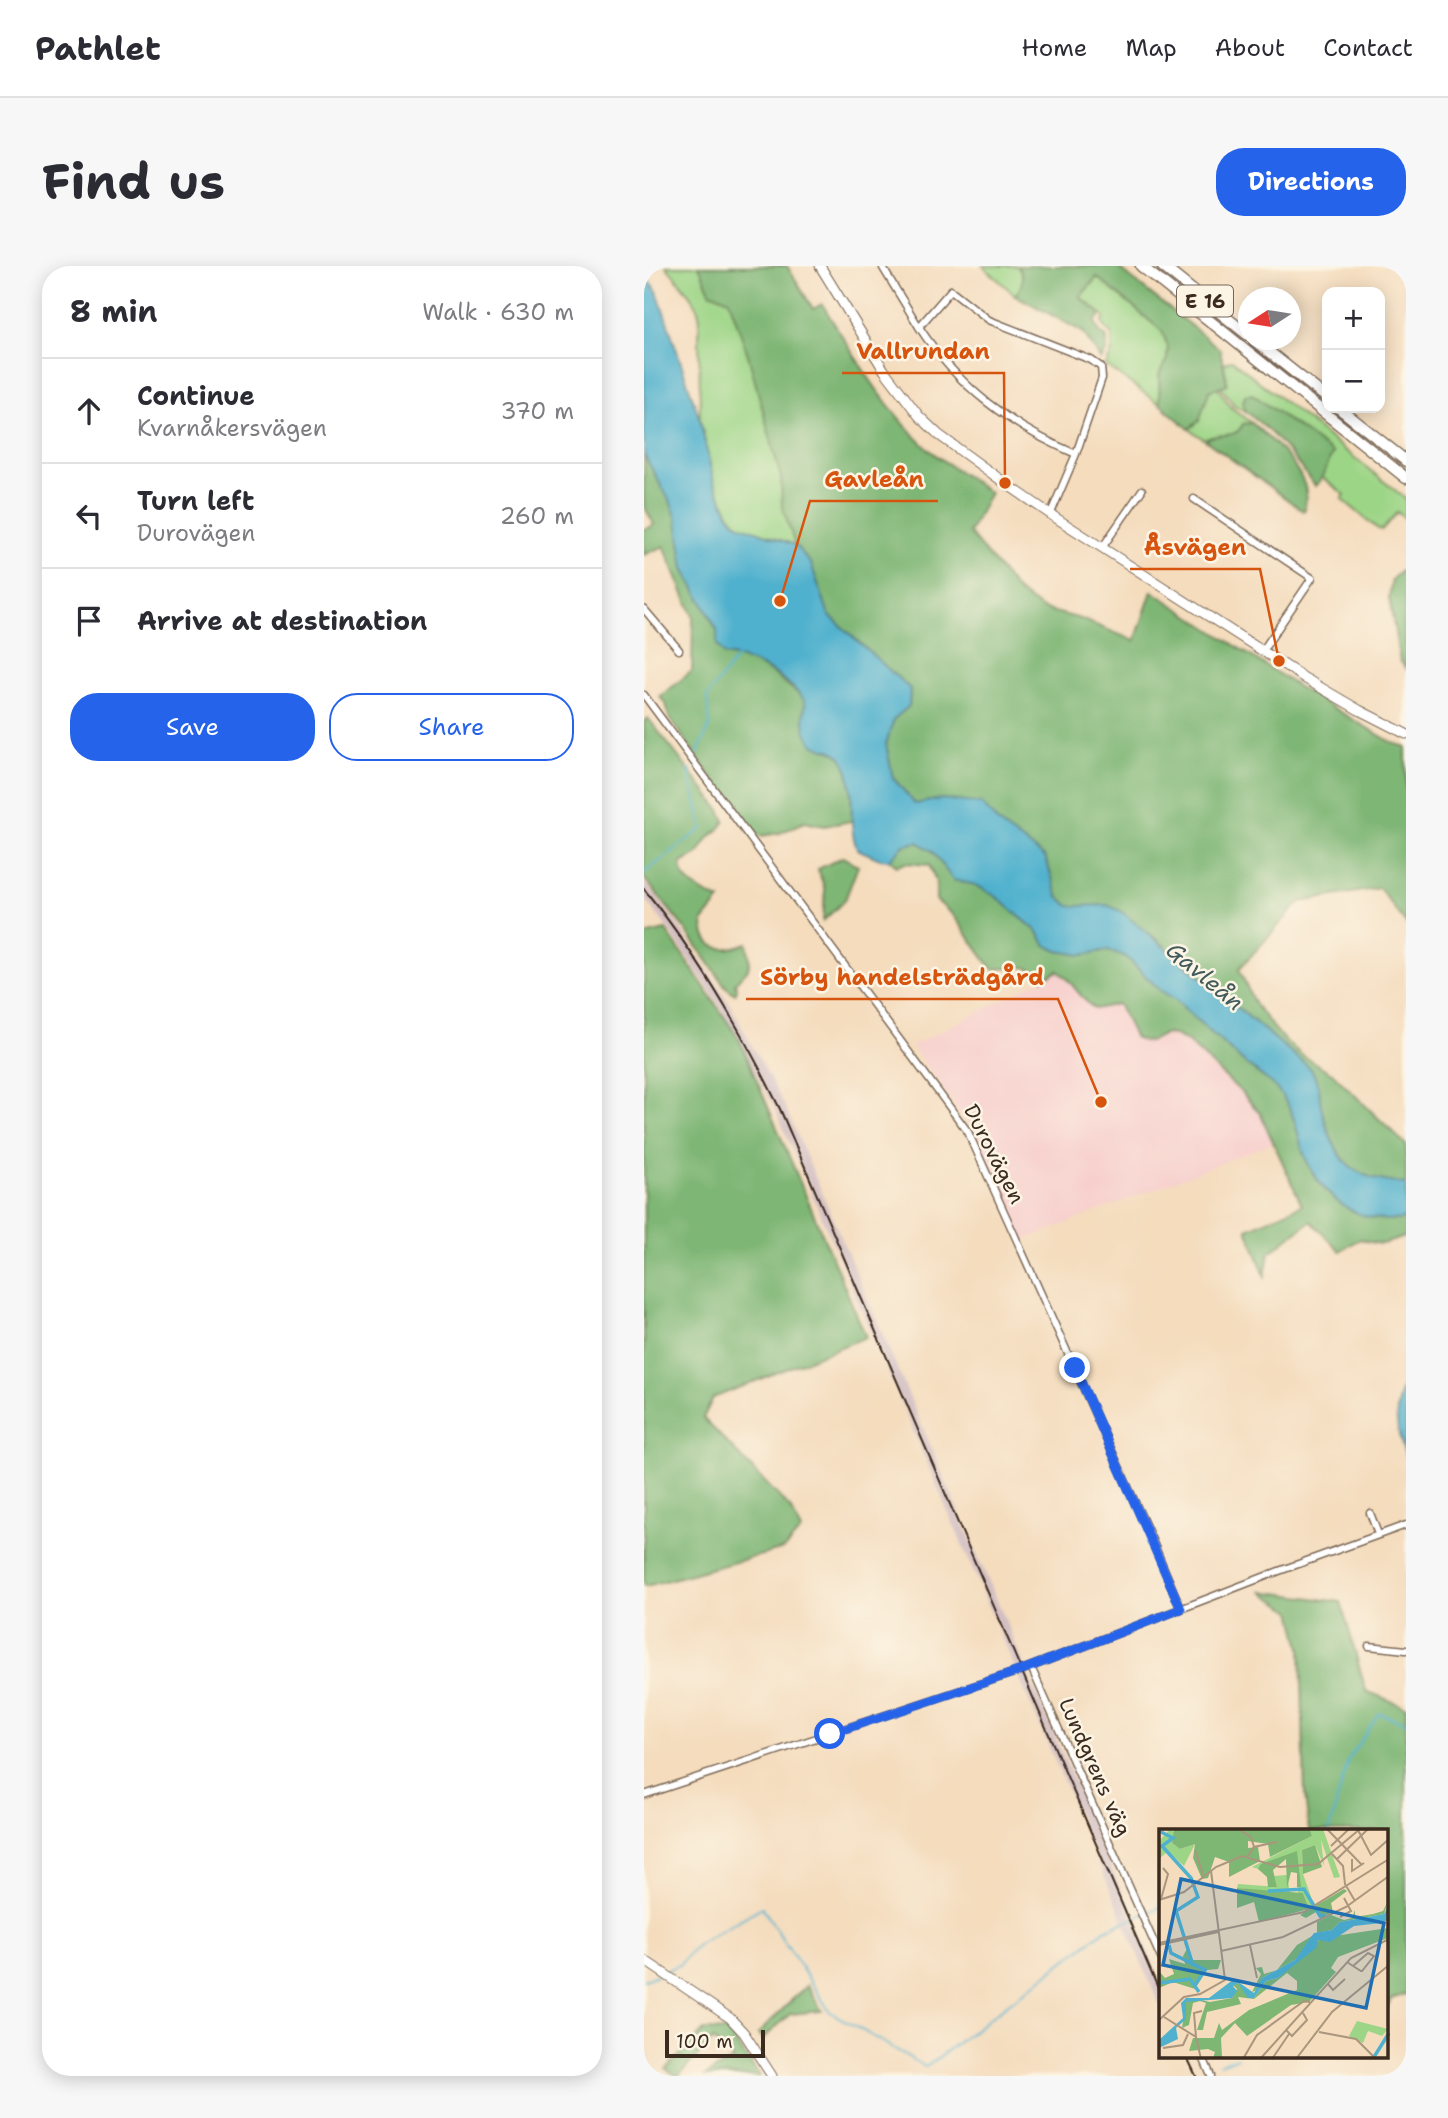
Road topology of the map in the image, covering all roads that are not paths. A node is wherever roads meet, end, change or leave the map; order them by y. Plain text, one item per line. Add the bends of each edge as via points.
1 (820, 266) edge
2 (1141, 266) edge
3 (1162, 266) edge
4 (883, 268) dead end
5 (919, 327) junction
6 (1238, 327) edge
7 (1267, 350) edge
8 (1322, 394) edge
9 (1345, 413) edge
10 (1076, 454) junction
11 (1406, 461) edge
12 (1406, 478) edge
13 (1142, 490) dead end
14 (1194, 499) dead end
15 (1051, 513) junction
16 (1102, 548) junction
17 (644, 609) edge
18 (678, 650) dead end
19 (1263, 650) junction
20 (644, 695) edge
21 (1406, 734) edge
22 (1370, 1513) dead end
23 (1406, 1525) edge
24 (1378, 1534) junction
25 (1181, 1609) junction
26 (1369, 1646) dead end
27 (1406, 1650) edge
28 (1031, 1667) junction
29 (644, 1795) edge
30 (1159, 1954) edge
31 (644, 1960) edge
32 (1203, 2058) edge
33 (772, 2076) edge
34 (1211, 2076) edge

1 - 15 main road via 884,370 919,416
2 - 12 highway, E 16
3 - 6 highway, E 16
4 - 5 street
5 - 10 street via 956,376 993,409
5 - 10 street via 951,290 989,320 1097,362 1102,378
7 - 8 highway, E 16
9 - 11 highway
10 - 15 street
13 - 16 street
14 - 19 street via 1312,578
15 - 16 main road
16 - 19 main road
17 - 18 street
19 - 21 main road
20 - 25 street, Durovägen via 968,1132
22 - 24 street
23 - 24 street
24 - 25 street
25 - 28 street
26 - 27 street
28 - 29 street
28 - 30 street, Lundgrens väg
31 - 33 main road via 730,2018
32 - 34 street

